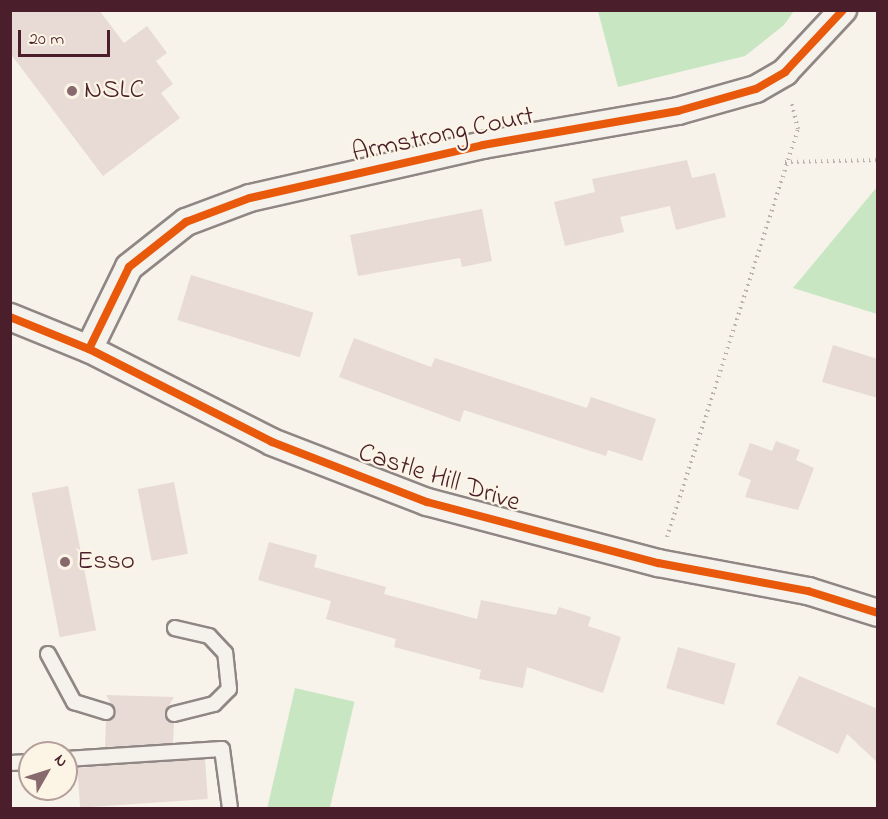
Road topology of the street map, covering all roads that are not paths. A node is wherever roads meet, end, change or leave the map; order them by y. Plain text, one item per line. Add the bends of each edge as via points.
1 (843, 10) edge
2 (10, 317) edge
3 (89, 349) junction
4 (878, 613) edge
5 (176, 628) dead end
6 (48, 654) dead end
7 (106, 712) dead end
8 (174, 714) dead end
9 (78, 758) edge
10 (230, 808) edge

1 - 3 street, Armstrong Court via 785,72 756,89 678,111 483,145 250,198 186,222 129,267
2 - 3 street, Castle Hill Drive
3 - 4 street, Castle Hill Drive via 272,442 427,502 658,563 808,591
5 - 8 lane via 209,636 225,653 229,688 214,705
6 - 7 lane via 74,702
9 - 10 lane via 222,749

